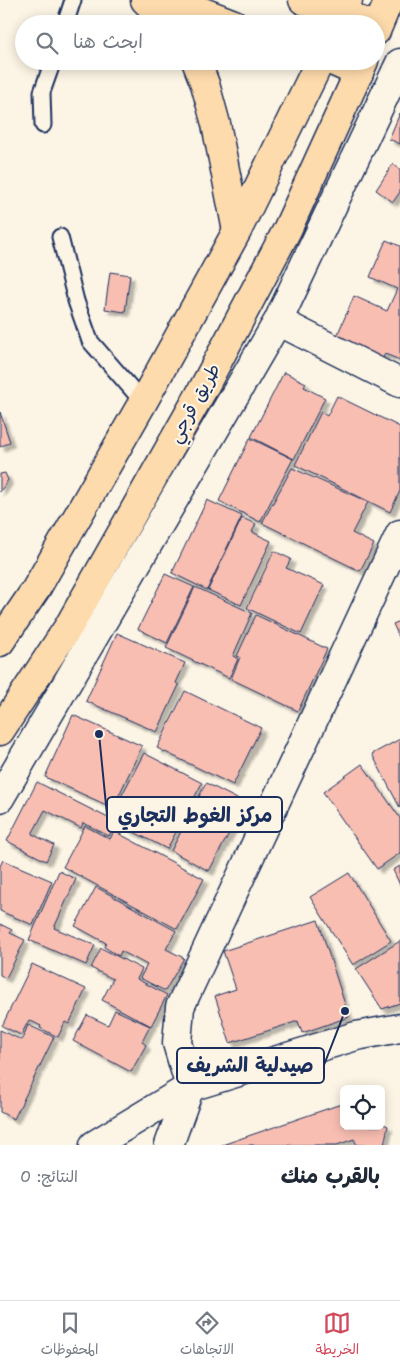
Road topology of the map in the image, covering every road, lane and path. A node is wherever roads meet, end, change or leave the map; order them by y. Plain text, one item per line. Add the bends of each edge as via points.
1 (73, 0) edge
2 (144, 0) edge
3 (172, 0) edge
4 (303, 0) edge
5 (389, 0) edge
6 (343, 12) edge
7 (68, 15) edge
8 (160, 15) edge
9 (211, 15) edge
10 (381, 15) edge
11 (400, 63) edge
12 (50, 70) edge
13 (200, 70) edge
14 (316, 70) edge
15 (361, 70) edge
16 (43, 125) dead end
17 (237, 231) junction
18 (60, 237) dead end
19 (278, 321) junction
20 (400, 383) edge
21 (143, 402) junction
22 (400, 534) edge
23 (0, 642) edge
24 (0, 731) edge
25 (0, 798) edge
26 (400, 1028) edge
27 (190, 1087) junction
28 (94, 1145) edge
29 (169, 1145) edge

1 - 7 lane
2 - 8 main road
3 - 9 main road
4 - 6 main road
5 - 10 main road
11 - 19 street
12 - 16 lane via 42,92
13 - 17 main road via 216,124
14 - 17 main road
15 - 24 main road, طريق قرجي via 287,230 203,389 69,626
17 - 21 main road
18 - 21 lane via 90,341
19 - 20 street
19 - 25 street
21 - 23 main road via 36,589
22 - 27 street via 180,1008 177,1043
26 - 27 street via 356,1036
27 - 28 street
27 - 29 street

